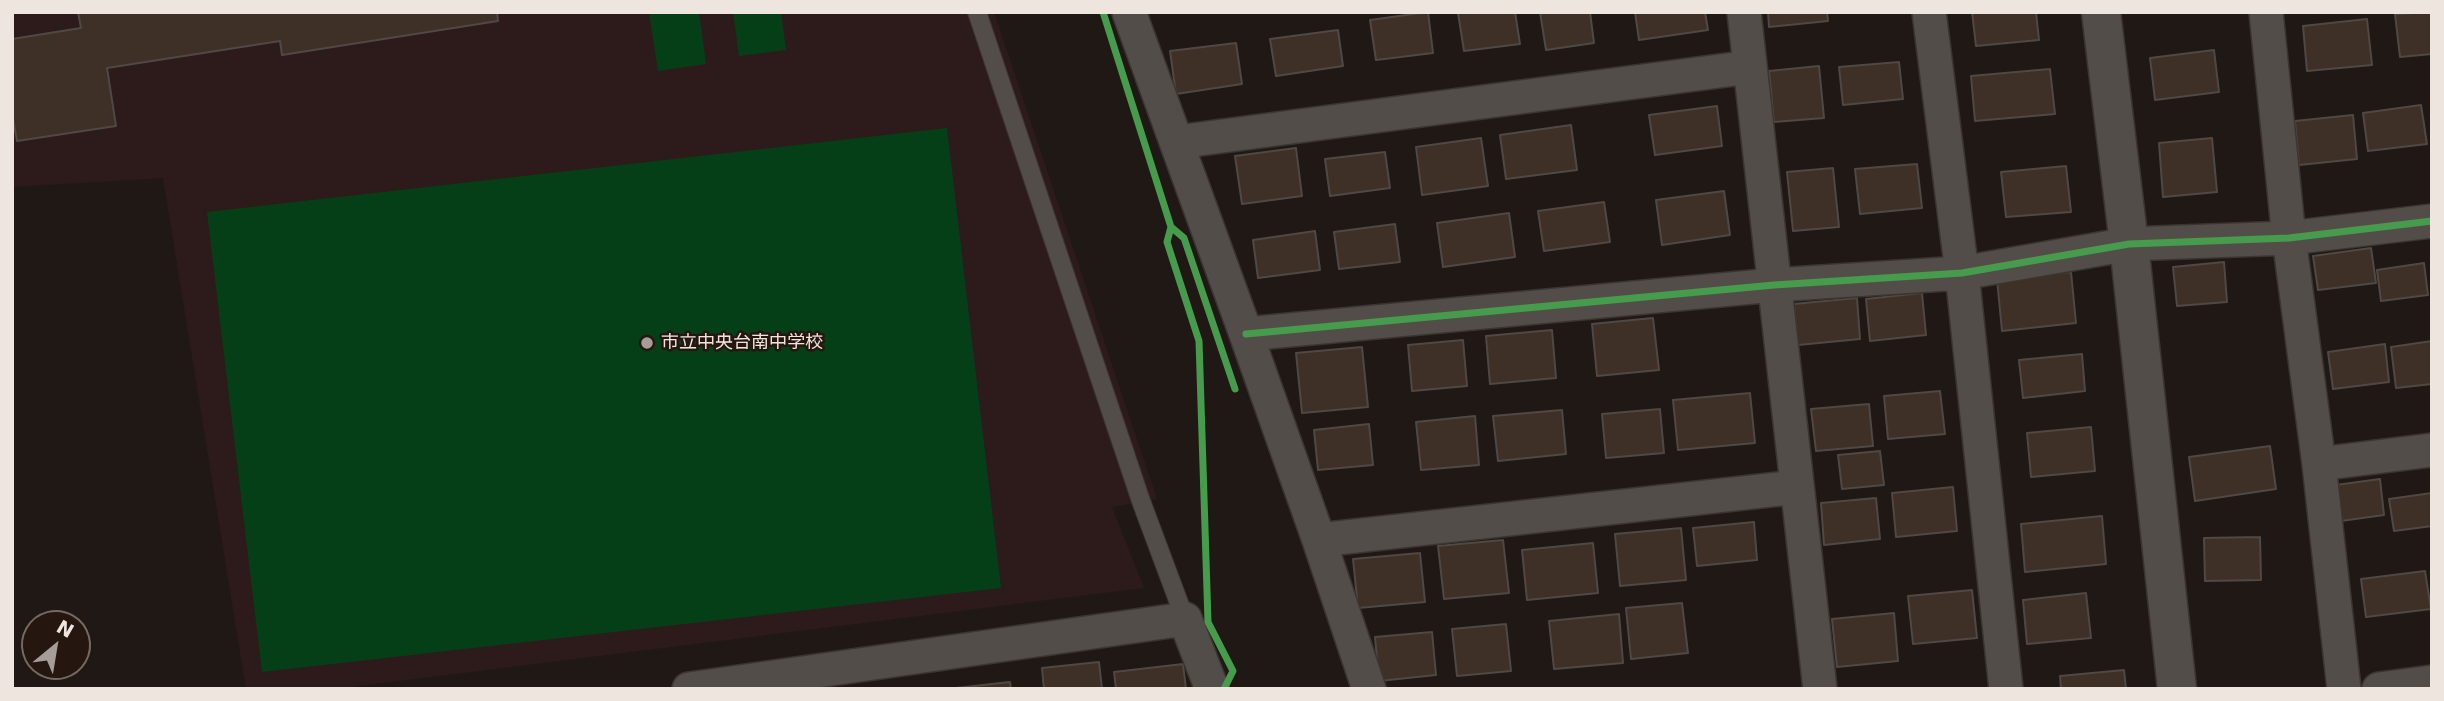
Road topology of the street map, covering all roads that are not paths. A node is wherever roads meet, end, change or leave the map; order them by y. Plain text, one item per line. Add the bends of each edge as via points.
1 (977, 12) edge
2 (1129, 12) edge
3 (1744, 12) edge
4 (1929, 12) edge
5 (2101, 12) edge
6 (2266, 12) edge
7 (1750, 67) junction
8 (1177, 142) junction
9 (2432, 221) edge
10 (2289, 238) junction
11 (2129, 244) junction
12 (1962, 273) junction
13 (1774, 285) junction
14 (1247, 334) junction
15 (2432, 450) edge
16 (2319, 464) junction
17 (1797, 486) junction
18 (1319, 540) junction
19 (1185, 619) junction
20 (2432, 682) edge
21 (689, 689) edge
22 (1212, 689) edge
23 (1369, 689) edge
24 (1819, 689) edge
25 (2006, 689) edge
26 (2177, 689) edge
27 (2344, 689) edge
28 (2379, 689) edge

1 - 19 lane via 1141,502
2 - 8 street
3 - 7 street
4 - 12 street
5 - 11 street
6 - 10 street
7 - 8 street
7 - 13 street
8 - 14 street
9 - 10 street
10 - 11 street
10 - 16 street
11 - 12 street
11 - 26 street
12 - 13 street
12 - 25 street
13 - 14 street
13 - 17 street
14 - 18 street
15 - 16 street
16 - 27 street
17 - 18 street
17 - 24 street
18 - 23 street
19 - 21 street
19 - 22 street
20 - 28 street

